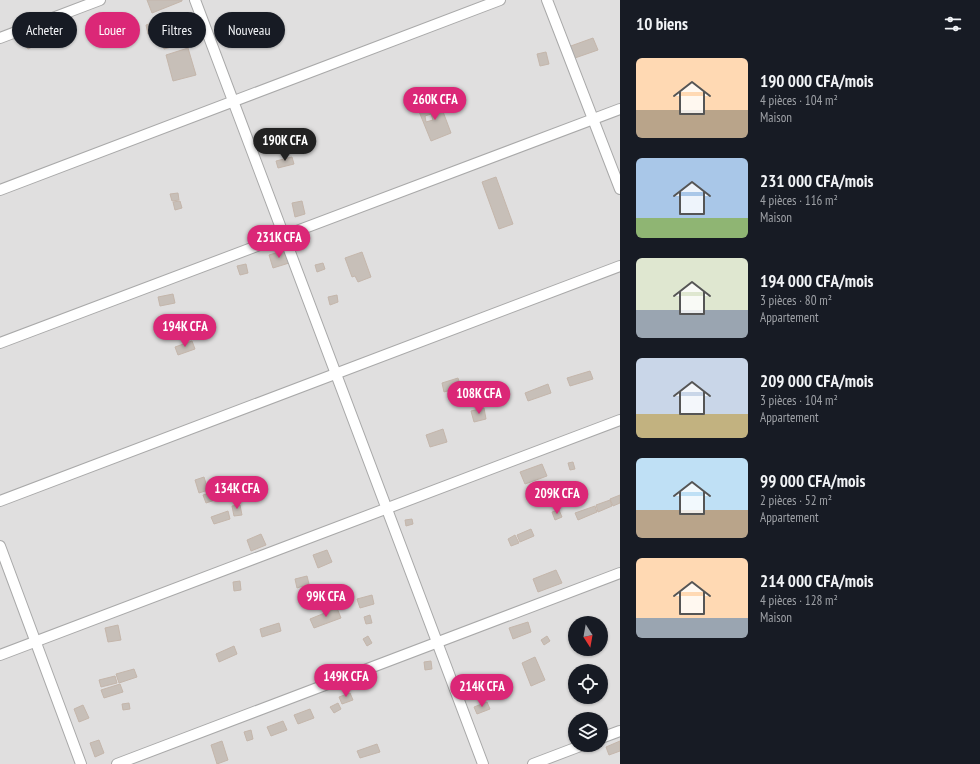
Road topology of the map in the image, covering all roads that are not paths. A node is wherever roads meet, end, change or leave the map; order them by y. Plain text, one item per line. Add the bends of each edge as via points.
1 (100, 0) edge
2 (195, 0) edge
3 (500, 0) edge
4 (547, 0) edge
5 (0, 38) edge
6 (233, 102) junction
7 (620, 109) edge
8 (593, 119) junction
9 (620, 189) edge
10 (0, 190) edge
11 (284, 236) junction
12 (620, 266) edge
13 (0, 343) edge
14 (336, 373) junction
15 (620, 420) edge
16 (0, 501) edge
17 (387, 509) junction
18 (0, 546) edge
19 (620, 573) edge
20 (36, 642) junction
21 (437, 643) junction
22 (0, 655) edge
23 (620, 731) edge
24 (608, 735) edge
25 (568, 751) edge
26 (81, 764) edge
27 (117, 764) edge
28 (483, 764) edge
29 (533, 764) edge

1 - 5 street
2 - 6 street
3 - 6 street
4 - 8 street
6 - 10 street
6 - 11 street
7 - 8 street
8 - 9 street
8 - 11 street
11 - 13 street
11 - 14 street
12 - 14 street
14 - 16 street
14 - 17 street
15 - 17 street
17 - 20 street
17 - 21 street
18 - 20 street
19 - 21 street
20 - 22 street
20 - 26 street
21 - 27 street
21 - 28 street
23 - 24 street
25 - 29 street

